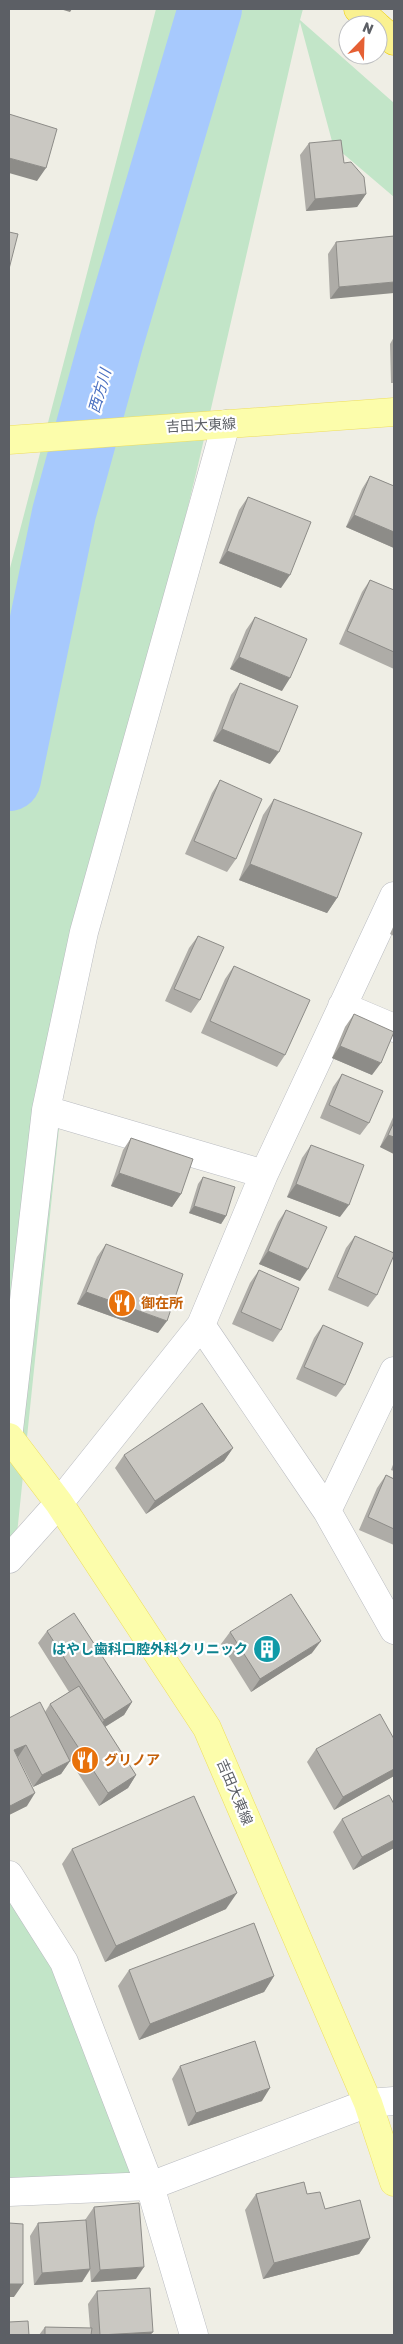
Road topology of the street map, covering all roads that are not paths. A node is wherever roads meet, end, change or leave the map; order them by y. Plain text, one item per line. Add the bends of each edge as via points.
1 (394, 412) edge
2 (226, 424) junction
3 (15, 439) edge
4 (394, 896) edge
5 (342, 1006) junction
6 (394, 1028) edge
7 (46, 1110) junction
8 (264, 1174) junction
9 (200, 1325) junction
10 (394, 1372) edge
11 (9, 1430) edge
12 (9, 1437) edge
13 (59, 1503) junction
14 (327, 1511) junction
15 (9, 1560) edge
16 (394, 1630) edge
17 (9, 1875) edge
18 (381, 2102) edge
19 (394, 2182) edge
20 (150, 2186) junction
21 (9, 2192) edge
22 (194, 2335) edge

1 - 2 main road, 吉田大東線
2 - 3 main road, 吉田大東線
2 - 7 street via 84,932
4 - 5 street
5 - 6 street
5 - 8 street
7 - 8 street
7 - 11 street
8 - 9 street
9 - 13 street
9 - 14 street
10 - 14 street
12 - 13 main road, 吉田大東線
13 - 15 street
13 - 18 main road, 吉田大東線 via 207,1728
14 - 16 street
17 - 20 street via 64,1962
18 - 19 main road, 吉田大東線
18 - 20 street
20 - 21 street
20 - 22 street

